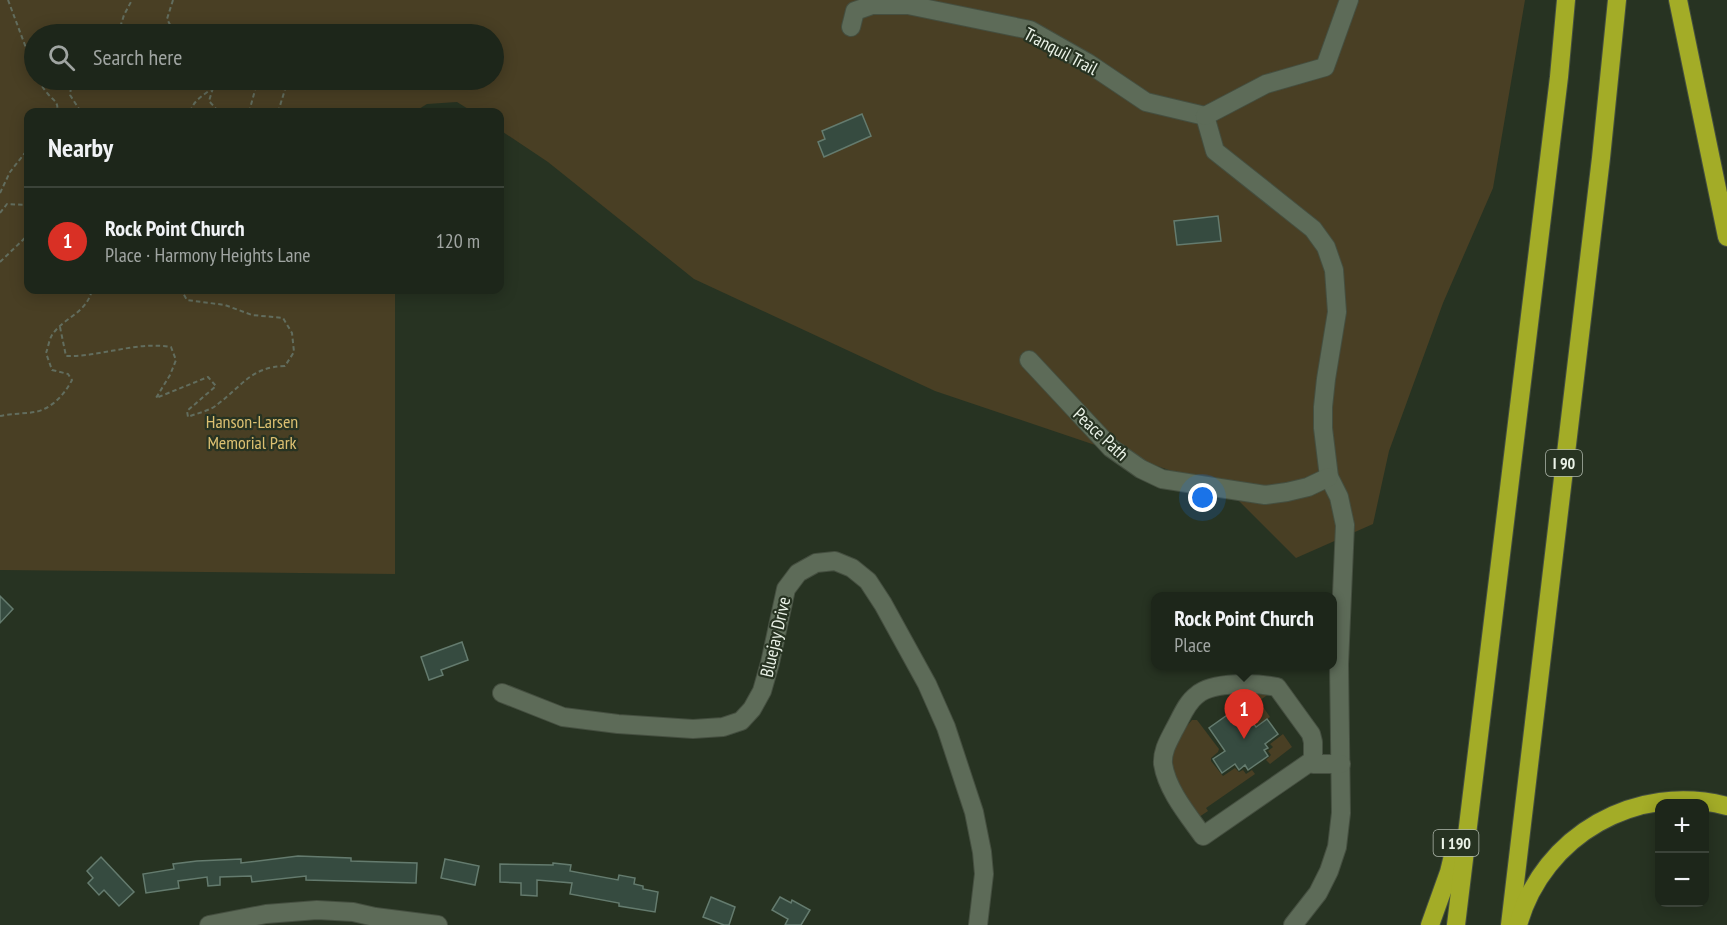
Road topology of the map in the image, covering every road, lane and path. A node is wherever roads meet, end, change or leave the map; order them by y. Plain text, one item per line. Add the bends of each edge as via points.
1 (8, 0) edge
2 (132, 0) edge
3 (173, 0) edge
4 (1349, 0) edge
5 (1566, 0) edge
6 (1617, 0) edge
7 (1678, 0) edge
8 (121, 24) edge
9 (170, 24) edge
10 (851, 27) dead end
11 (24, 42) edge
12 (45, 90) edge
13 (71, 90) edge
14 (211, 90) edge
15 (212, 90) edge
16 (255, 90) edge
17 (285, 90) edge
18 (59, 108) edge
19 (79, 108) edge
20 (191, 108) edge
21 (215, 108) edge
22 (250, 108) edge
23 (279, 108) edge
24 (1205, 116) junction
25 (24, 154) edge
26 (0, 193) edge
27 (24, 206) edge
28 (0, 213) edge
29 (1727, 237) edge
30 (24, 240) edge
31 (0, 262) edge
32 (91, 294) edge
33 (184, 294) edge
34 (60, 327) junction
35 (1029, 360) dead end
36 (0, 416) edge
37 (1329, 477) junction
38 (502, 693) dead end
39 (1313, 760) junction
40 (1476, 760) junction
41 (1341, 764) junction
42 (1727, 806) edge
43 (375, 921) edge
44 (209, 925) edge
45 (438, 925) edge
46 (978, 925) edge
47 (1293, 925) edge
48 (1430, 925) edge
49 (1456, 925) edge
50 (1510, 925) edge
51 (1518, 925) edge

1 - 11 path
2 - 8 path
3 - 9 path via 167,19
4 - 24 street via 1325,67 1266,84
5 - 40 highway
6 - 50 highway, I 90
7 - 29 highway
10 - 24 street, Tranquil Trail via 855,11 872,5 908,5 1030,30 1089,63 1146,102
12 - 18 path
13 - 19 path
14 - 20 path
15 - 21 path via 209,101
16 - 22 path
17 - 23 path
24 - 37 street via 1215,151 1313,229 1326,247 1334,270 1338,312 1323,407
25 - 26 path
27 - 28 path via 7,204
30 - 31 path
32 - 34 path via 82,309
33 - 34 path via 187,300 283,318 292,333 294,352 285,366 270,366 252,374 216,406 188,417 187,411 216,386 208,377 156,398 176,360 171,347 156,344 83,357 66,356
34 - 36 path via 52,335 46,353 52,370 68,374 72,380 64,395 41,411
35 - 37 street, Peace Path via 1111,448 1162,479 1265,495 1308,487
37 - 41 street via 1340,497 1345,525 1339,664
38 - 46 street, Bluejay Drive via 563,717 618,724 693,729 741,721 762,691 786,589 798,573 816,563 835,561 852,568 868,581 884,604 946,727 974,812 982,852 984,874
39 - 39 street via 1311,734 1277,687 1267,685 1207,688 1182,716 1163,755 1172,788 1203,836
39 - 41 street via 1313,764
40 - 48 highway, I 190 via 1449,872
40 - 49 highway
41 - 47 street via 1337,847 1317,893
42 - 51 highway via 1669,800 1637,806 1604,819 1570,843 1543,871
43 - 44 street via 353,912 318,910 266,914
43 - 45 street

